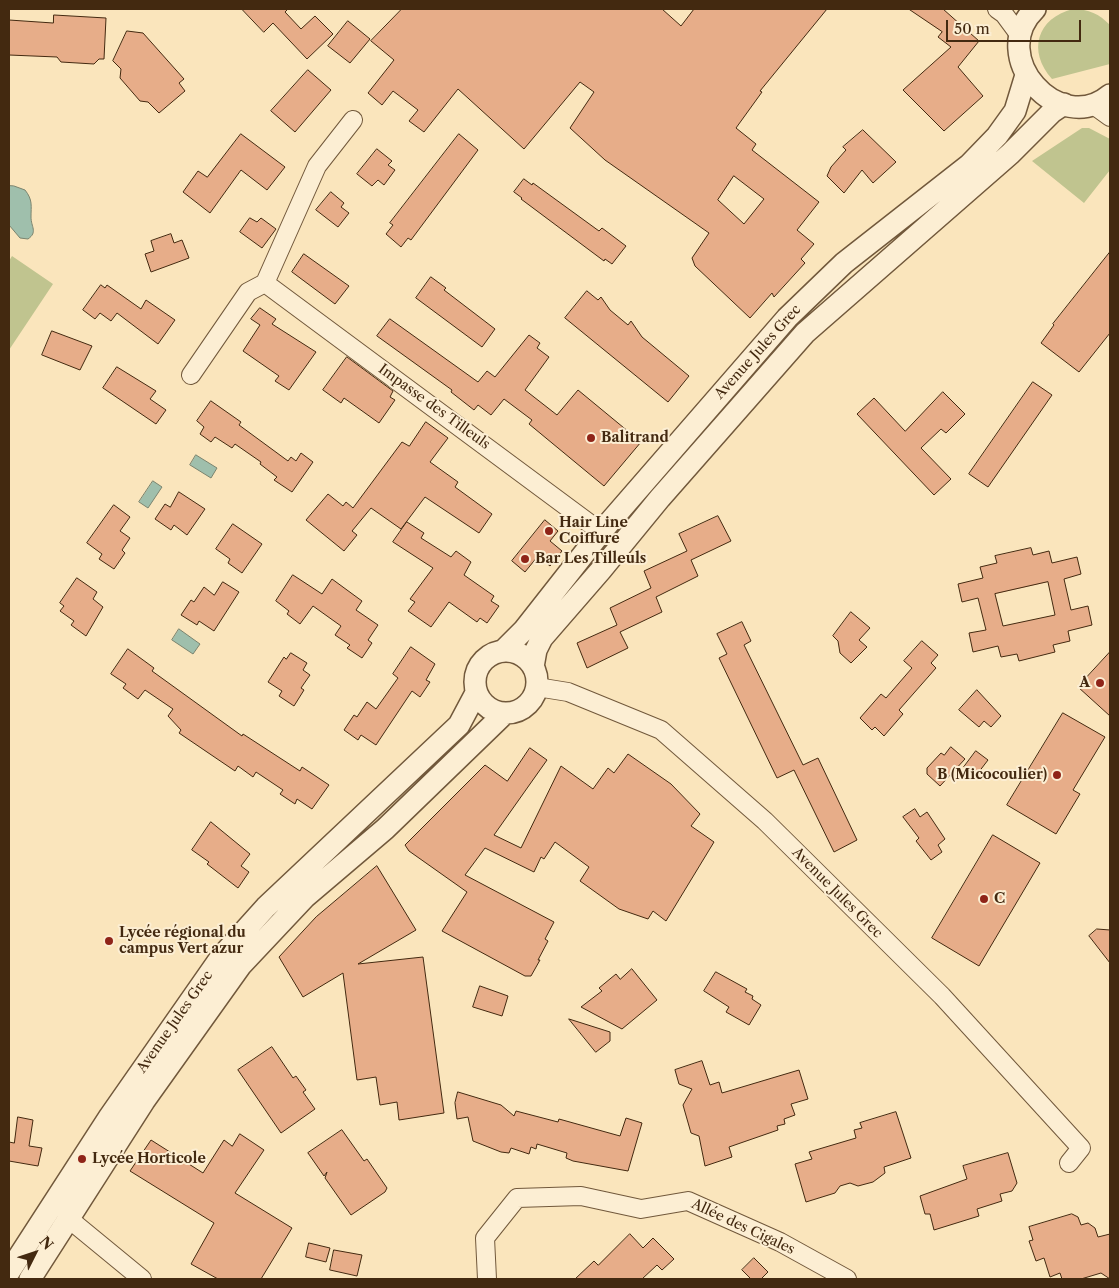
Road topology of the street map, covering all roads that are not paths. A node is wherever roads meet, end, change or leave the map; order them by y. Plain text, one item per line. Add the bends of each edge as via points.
1 (997, 9) edge
2 (1035, 9) edge
3 (1020, 37) junction
4 (1026, 74) junction
5 (1101, 100) edge
6 (1064, 104) junction
7 (1110, 117) edge
8 (353, 120) dead end
9 (265, 283) junction
10 (191, 374) dead end
11 (601, 532) junction
12 (503, 651) junction
13 (535, 677) junction
14 (476, 693) junction
15 (506, 713) junction
16 (1069, 1164) dead end
17 (69, 1219) junction
18 (9, 1272) edge
19 (30, 1279) edge
20 (142, 1279) edge
21 (487, 1279) edge
22 (847, 1279) edge

1 - 3 street
2 - 3 street
3 - 4 street via 1021,62
4 - 6 street via 1036,88
4 - 11 street, Avenue Jules Grec via 1015,111 997,136 969,165 844,263 786,318
5 - 6 street via 1078,106
5 - 7 street
6 - 13 street, Avenue Jules Grec via 805,333 542,638 536,650
8 - 9 street via 317,166
9 - 10 street via 248,292
9 - 11 street, Impasse des Tilleuls
11 - 12 street, Avenue Jules Grec via 524,630
12 - 13 street via 515,652 526,658
12 - 14 street via 483,660 474,682
13 - 15 street via 533,698 526,706
13 - 16 street, Avenue Jules Grec via 661,730 765,822 942,996 1081,1148
14 - 15 street via 493,711
14 - 18 street, Avenue Jules Grec via 459,724 266,907 221,957 110,1116
15 - 17 street, Avenue Jules Grec via 399,816 305,897 246,959 180,1047
17 - 19 street, Avenue Jules Grec
17 - 20 street
21 - 22 street, Allée des Cigales via 485,1238 517,1198 581,1196 641,1209 688,1200 780,1242

